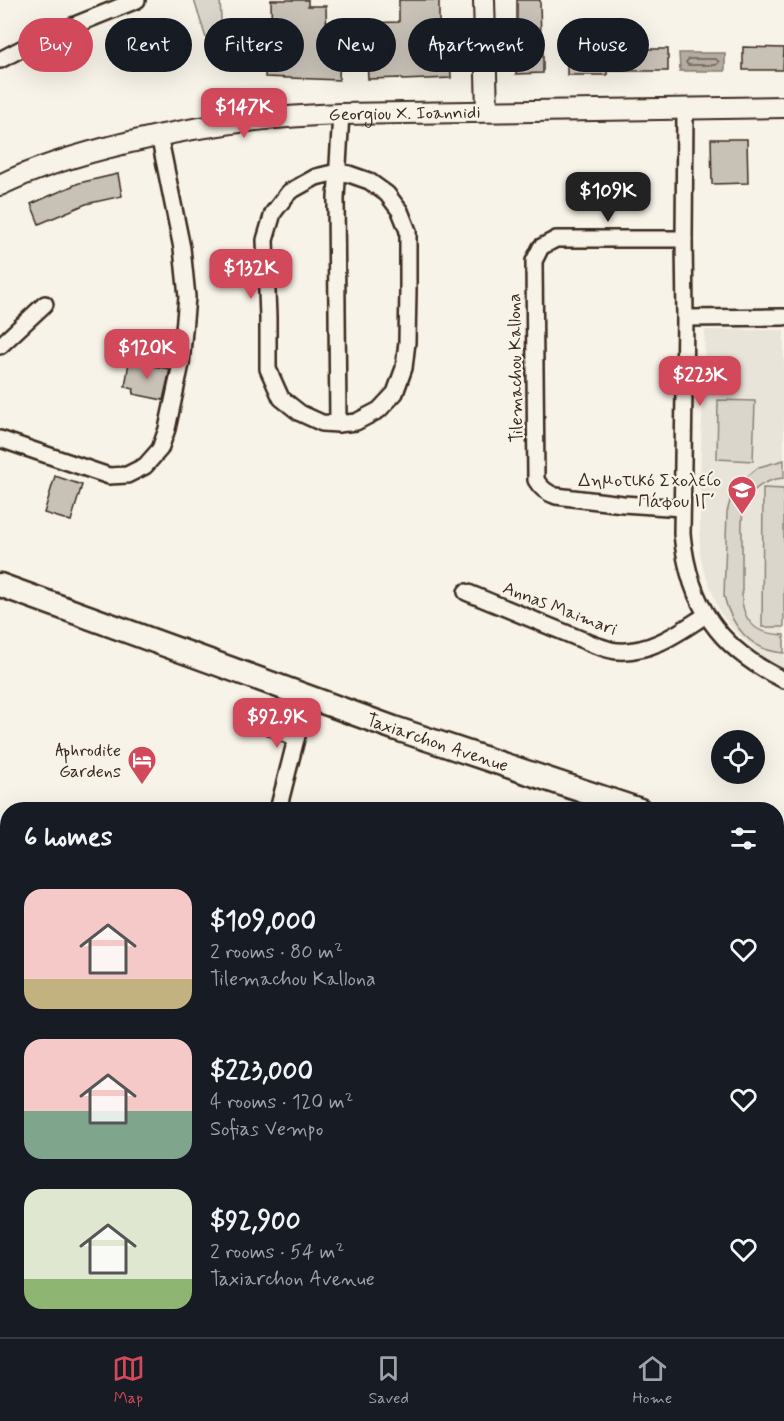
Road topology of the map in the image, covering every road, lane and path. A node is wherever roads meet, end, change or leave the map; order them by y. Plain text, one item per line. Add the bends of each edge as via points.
1 (137, 0) edge
2 (484, 0) edge
3 (0, 60) edge
4 (784, 107) edge
5 (685, 109) junction
6 (487, 111) junction
7 (341, 114) junction
8 (159, 135) junction
9 (338, 172) junction
10 (0, 186) edge
11 (684, 239) junction
12 (45, 304) dead end
13 (784, 317) edge
14 (685, 318) junction
15 (0, 346) edge
16 (338, 424) junction
17 (0, 439) edge
18 (682, 508) junction
19 (0, 585) edge
20 (466, 592) dead end
21 (706, 615) junction
22 (784, 680) edge
23 (309, 697) junction
24 (260, 721) dead end
25 (296, 739) junction
26 (280, 802) edge
27 (616, 802) edge

1 - 3 street via 40,39
2 - 6 street
4 - 5 street, Georgiou X. Ioannidi
5 - 6 street, Georgiou X. Ioannidi
5 - 11 street
6 - 7 street, Georgiou X. Ioannidi
7 - 8 street, Georgiou X. Ioannidi via 256,119
7 - 9 street
8 - 10 street, Georgiou X. Ioannidi via 54,163
8 - 17 street via 182,248 187,297 182,364 160,450 145,466 127,475 109,476
9 - 16 street
9 - 16 street via 369,181 387,194 400,211 408,231 408,278 407,342 404,368 395,393 379,410 356,422
9 - 16 street via 316,177 289,192 273,213 265,240 268,369 281,399 322,423
11 - 14 street
11 - 18 street, Tilemachou Kallona via 556,239 541,247 534,261 538,485 556,496
12 - 15 street
13 - 14 street
14 - 18 street
18 - 21 street via 685,559
19 - 23 main road, Taxiarchon Avenue
20 - 21 street, Annas Maimari via 617,651 663,642
21 - 22 street via 736,651
23 - 25 street
23 - 27 main road, Taxiarchon Avenue
24 - 25 street
25 - 26 street

